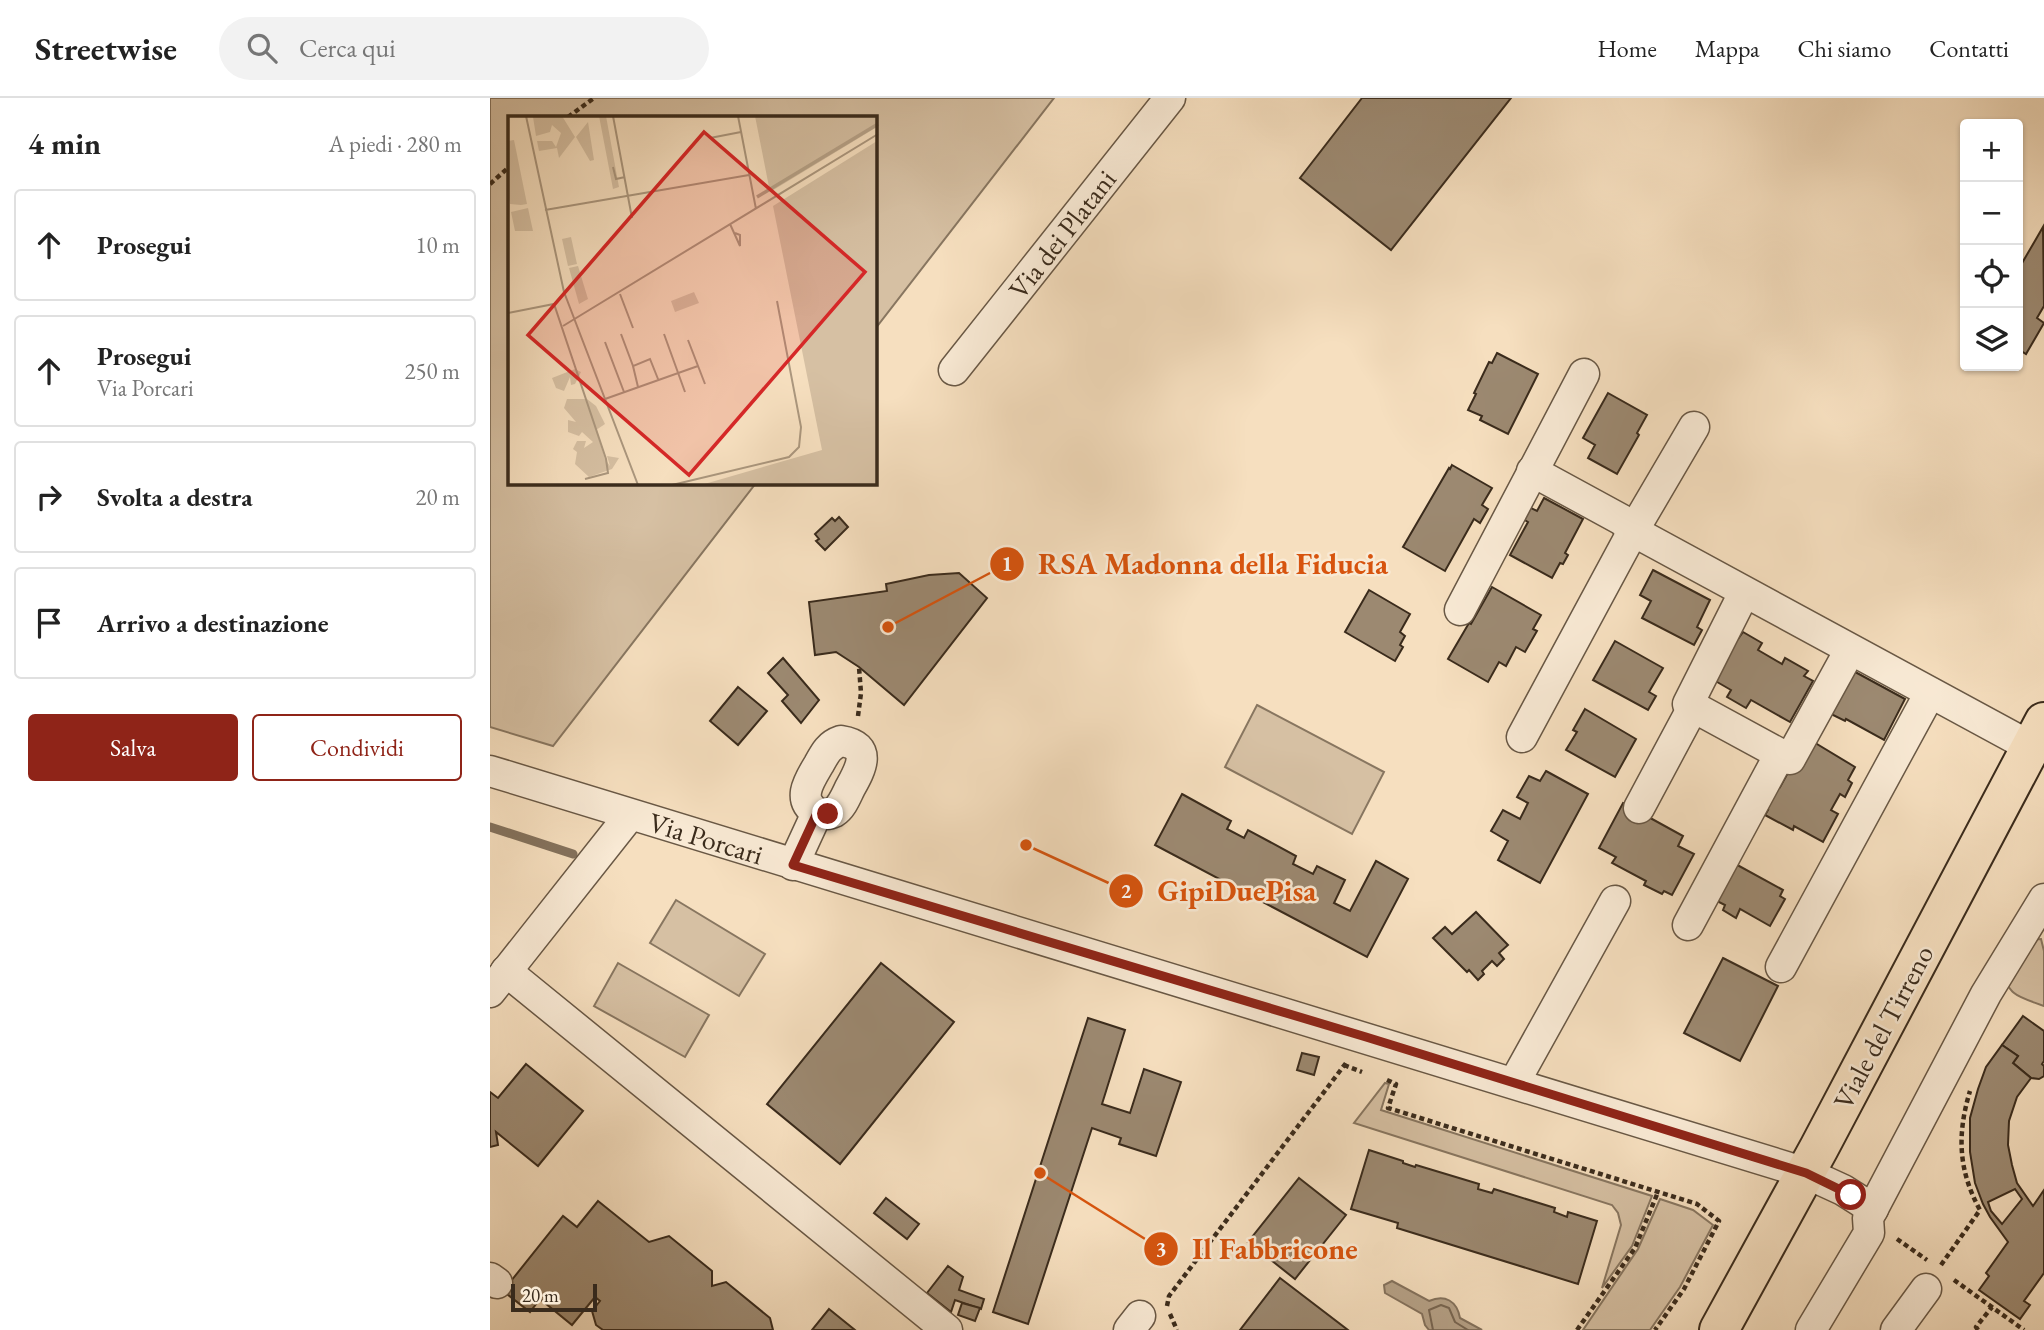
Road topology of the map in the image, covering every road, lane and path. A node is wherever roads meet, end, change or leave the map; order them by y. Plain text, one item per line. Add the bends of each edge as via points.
1 (593, 98) edge
2 (1170, 98) edge
3 (569, 116) edge
4 (508, 168) edge
5 (490, 184) edge
6 (954, 370) dead end
7 (1584, 374) dead end
8 (1694, 427) dead end
9 (1532, 471) junction
10 (1633, 531) junction
11 (1744, 593) junction
12 (1460, 610) dead end
13 (1850, 650) junction
14 (859, 667) dead end
15 (861, 693) dead end
16 (1930, 693) junction
17 (1693, 707) junction
18 (2037, 735) edge
19 (1522, 737) dead end
20 (1780, 754) junction
21 (490, 771) edge
22 (1639, 808) dead end
23 (817, 813) dead end
24 (630, 815) junction
25 (793, 865) junction
26 (2044, 899) edge
27 (1615, 901) dead end
28 (1688, 925) dead end
29 (1781, 967) dead end
30 (498, 982) edge
31 (1366, 1037) junction
32 (1344, 1065) junction
33 (1363, 1072) dead end
34 (1387, 1080) dead end
35 (1514, 1083) junction
36 (1972, 1086) dead end
37 (1806, 1173) junction
38 (1658, 1192) junction
39 (1873, 1209) junction
40 (1932, 1279) joint
41 (1992, 1307) dead end
42 (947, 1330) edge
43 (1177, 1330) edge
44 (1577, 1330) edge
45 (1654, 1330) edge
46 (1719, 1330) edge
47 (1811, 1330) edge
48 (1896, 1330) edge
49 (1979, 1330) edge

1 - 3 path
2 - 6 street, Via dei Platani
4 - 5 path
7 - 9 street
8 - 10 street
9 - 10 street via 1622,520
9 - 12 street
10 - 11 street
10 - 19 street
11 - 13 street
11 - 17 street via 1688,704
13 - 16 street
13 - 20 street via 1790,759
14 - 15 path
16 - 18 street
16 - 29 street
17 - 20 street
17 - 22 street
18 - 37 main road, Viale del Tirreno
20 - 28 street
21 - 24 street, Via Porcari
23 - 25 street
24 - 25 street, Via Porcari
24 - 30 street
25 - 31 street, Via Porcari
26 - 39 street via 1986,994
27 - 35 street
30 - 42 street
31 - 32 path
31 - 35 street, Via Porcari
32 - 33 path
32 - 43 path via 1169,1296 1167,1306
34 - 38 path via 1396,1084 1388,1108
35 - 37 street, Via Porcari
36 - 40 path via 1961,1132 1962,1153 1969,1190 1980,1210
37 - 39 street, Via Porcari
37 - 46 main road, Viale del Tirreno
38 - 44 path via 1635,1248
38 - 45 path via 1697,1205 1719,1221 1684,1289
39 - 47 street via 1869,1233
40 - 48 street
41 - 49 path via 1976,1327

